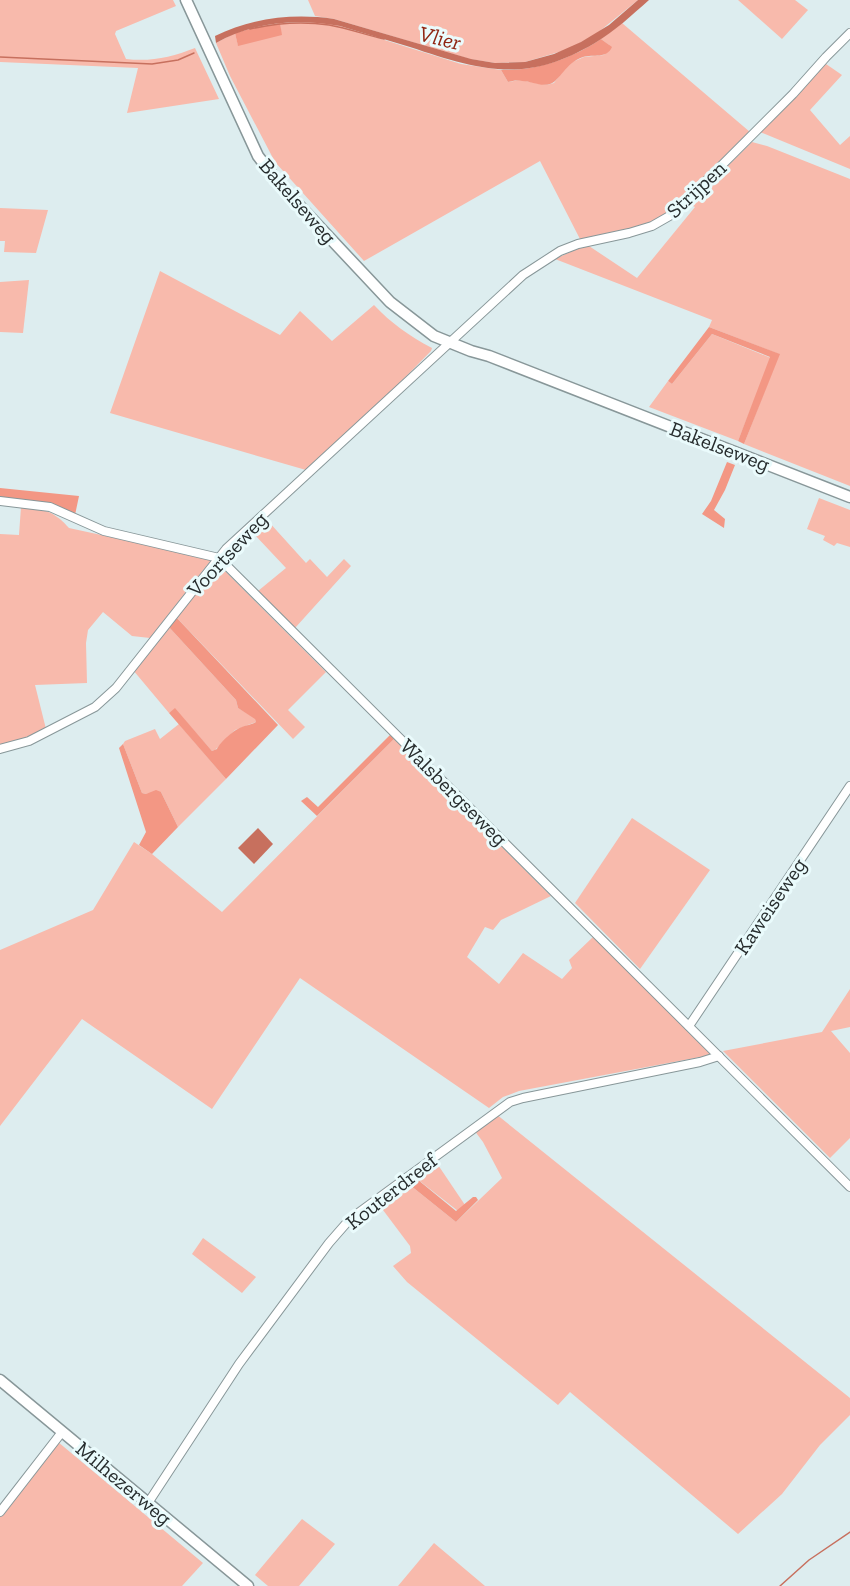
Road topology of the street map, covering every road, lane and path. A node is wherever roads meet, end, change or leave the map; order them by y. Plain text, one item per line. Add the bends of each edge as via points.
1 (186, 0) edge
2 (850, 33) edge
3 (452, 340) junction
4 (850, 497) edge
5 (0, 501) edge
6 (219, 558) junction
7 (0, 749) edge
8 (850, 786) edge
9 (689, 1026) junction
10 (719, 1056) junction
11 (850, 1187) edge
12 (0, 1380) edge
13 (62, 1432) junction
14 (148, 1503) junction
15 (0, 1512) edge
16 (248, 1586) edge

1 - 3 main road, Bakelseweg via 258,156 280,186 390,302
2 - 3 street, Strijpen via 673,214 652,226 560,251 523,274
3 - 4 main road, Bakelseweg
3 - 6 street, Voortseweg
5 - 6 street via 50,507 104,531
6 - 7 street, Voortseweg via 105,700 29,741
6 - 9 street, Walsbergseweg
8 - 9 street, Kaweiseweg
9 - 10 street, Walsbergseweg
10 - 11 street, Walsbergseweg
10 - 14 street, Kouterdreef via 510,1102 350,1219 239,1364
12 - 13 main road, Milhezerweg
13 - 14 main road, Milhezerweg
13 - 15 street
14 - 16 main road, Milhezerweg

